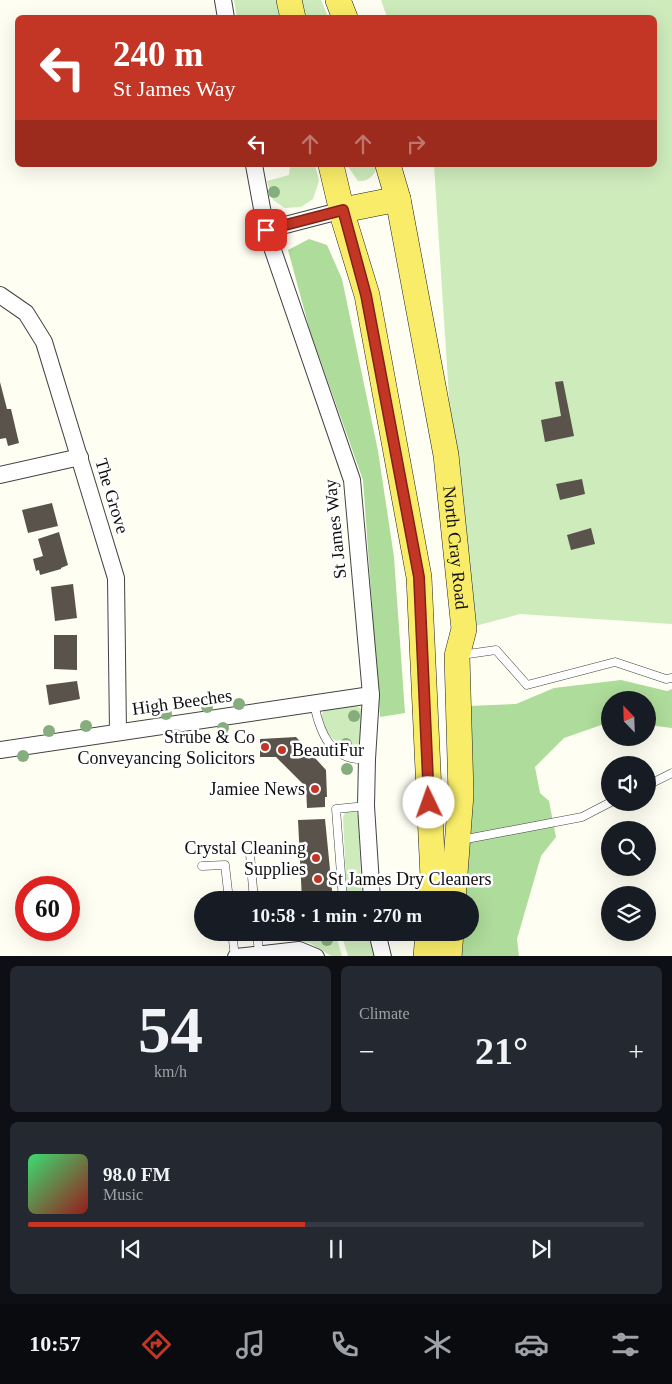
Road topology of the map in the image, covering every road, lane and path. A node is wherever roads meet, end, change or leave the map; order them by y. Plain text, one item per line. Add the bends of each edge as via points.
1 (223, 0) edge
2 (289, 0) edge
3 (338, 0) edge
4 (226, 15) edge
5 (293, 15) edge
6 (344, 15) edge
7 (254, 167) edge
8 (332, 167) edge
9 (389, 167) edge
10 (398, 199) junction
11 (343, 210) junction
12 (266, 230) junction
13 (0, 295) edge
14 (80, 457) junction
15 (0, 476) edge
16 (457, 656) junction
17 (672, 678) edge
18 (371, 695) junction
19 (314, 704) junction
20 (118, 732) junction
21 (0, 750) edge
22 (367, 759) junction
23 (672, 773) edge
24 (656, 781) edge
25 (366, 806) junction
26 (601, 808) edge
27 (457, 841) junction
28 (250, 854) dead end
29 (202, 866) dead end
30 (228, 891) edge
31 (253, 891) edge
32 (342, 891) edge
33 (371, 891) edge
34 (432, 891) edge
35 (454, 891) edge
36 (233, 941) edge
37 (258, 941) edge
38 (379, 941) edge
39 (427, 941) edge
40 (450, 941) edge
41 (259, 954) junction
42 (235, 956) edge
43 (316, 956) edge
44 (383, 956) edge
45 (426, 956) edge
46 (449, 956) edge

1 - 4 street
2 - 5 main road
3 - 6 main road
7 - 12 street, St James Way
8 - 11 main road
9 - 10 main road, North Cray Road
10 - 11 main road
10 - 16 main road, North Cray Road via 446,455 464,629
11 - 12 street
11 - 34 main road via 366,295 419,577
12 - 18 street, St James Way via 352,480
13 - 14 street, The Grove via 26,313 44,342
14 - 15 street
14 - 20 street, The Grove via 116,578
16 - 17 lane via 496,650 527,685 615,662 666,679
16 - 27 main road, North Cray Road via 461,794
18 - 19 street, High Beeches
18 - 22 street, St James Way
19 - 20 street, High Beeches
19 - 22 lane via 318,725 327,741 339,753 357,760
20 - 21 street, High Beeches
22 - 25 street, St James Way
23 - 24 lane
25 - 32 lane via 336,809
25 - 33 street, St James Way
26 - 27 lane via 582,817
27 - 35 main road, North Cray Road
28 - 31 lane
29 - 30 lane via 225,865
36 - 42 lane
37 - 41 lane
38 - 44 street
39 - 45 main road
40 - 46 main road
41 - 42 street
41 - 43 street via 299,950

